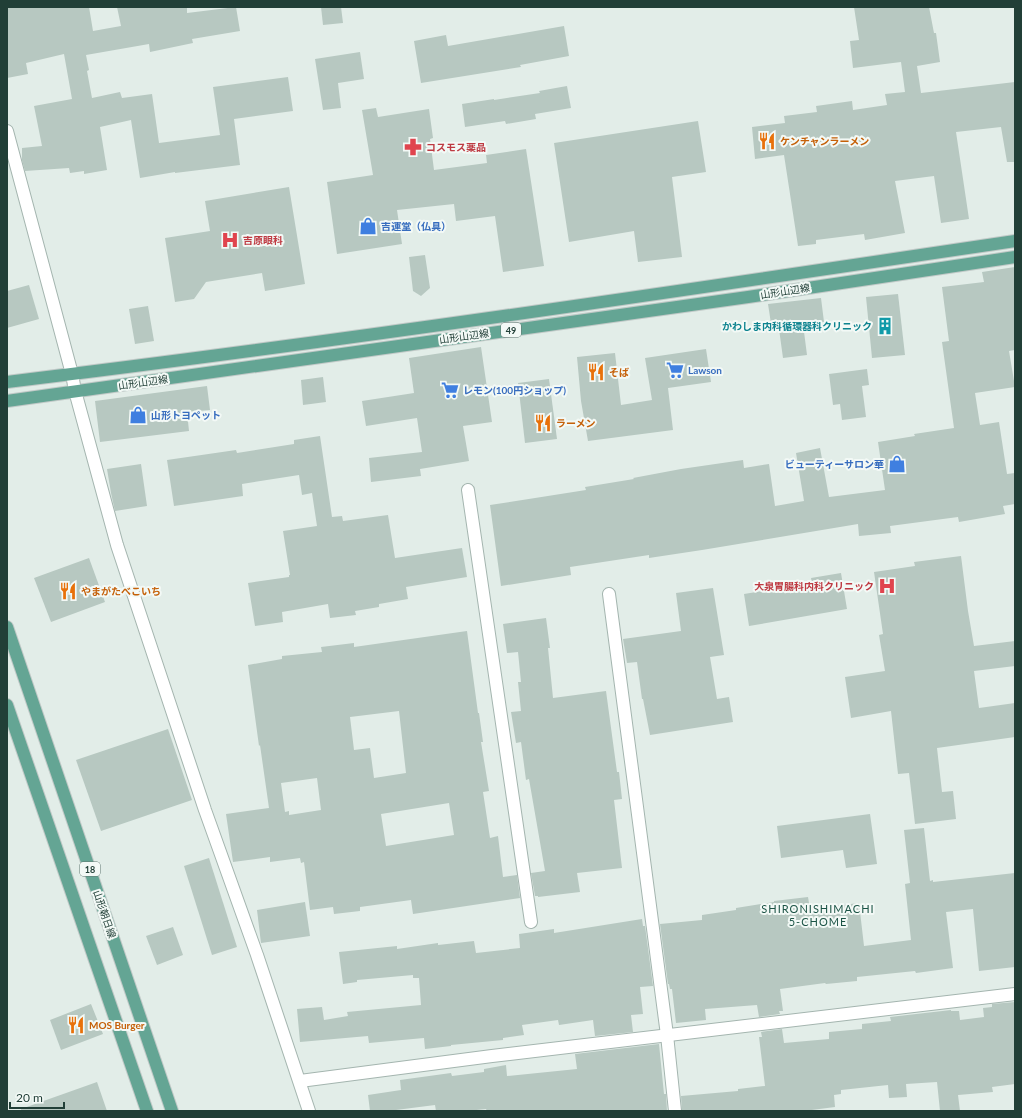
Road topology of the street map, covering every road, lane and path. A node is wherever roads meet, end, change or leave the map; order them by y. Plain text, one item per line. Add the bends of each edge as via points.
1 (7, 131) edge
2 (1015, 241) edge
3 (1015, 256) edge
4 (72, 374) junction
5 (7, 382) edge
6 (75, 391) junction
7 (7, 400) edge
8 (468, 490) dead end
9 (609, 594) dead end
10 (7, 627) edge
11 (7, 705) edge
12 (531, 922) dead end
13 (1015, 994) edge
14 (667, 1035) junction
15 (300, 1081) junction
16 (147, 1111) edge
17 (172, 1111) edge
18 (309, 1111) edge
19 (675, 1111) edge

1 - 4 street
2 - 4 main road, 山形山辺線 / 49 via 722,285
3 - 6 main road, 山形山辺線 / 49 via 748,297
4 - 5 main road, 山形山辺線 / 49
4 - 6 street
6 - 7 main road, 山形山辺線 / 49
6 - 15 street via 117,546 205,810
8 - 12 street
9 - 14 street
10 - 17 main road, 山形朝日線 / 18
11 - 16 main road, 18
13 - 14 street
14 - 15 street
14 - 19 street
15 - 18 street

